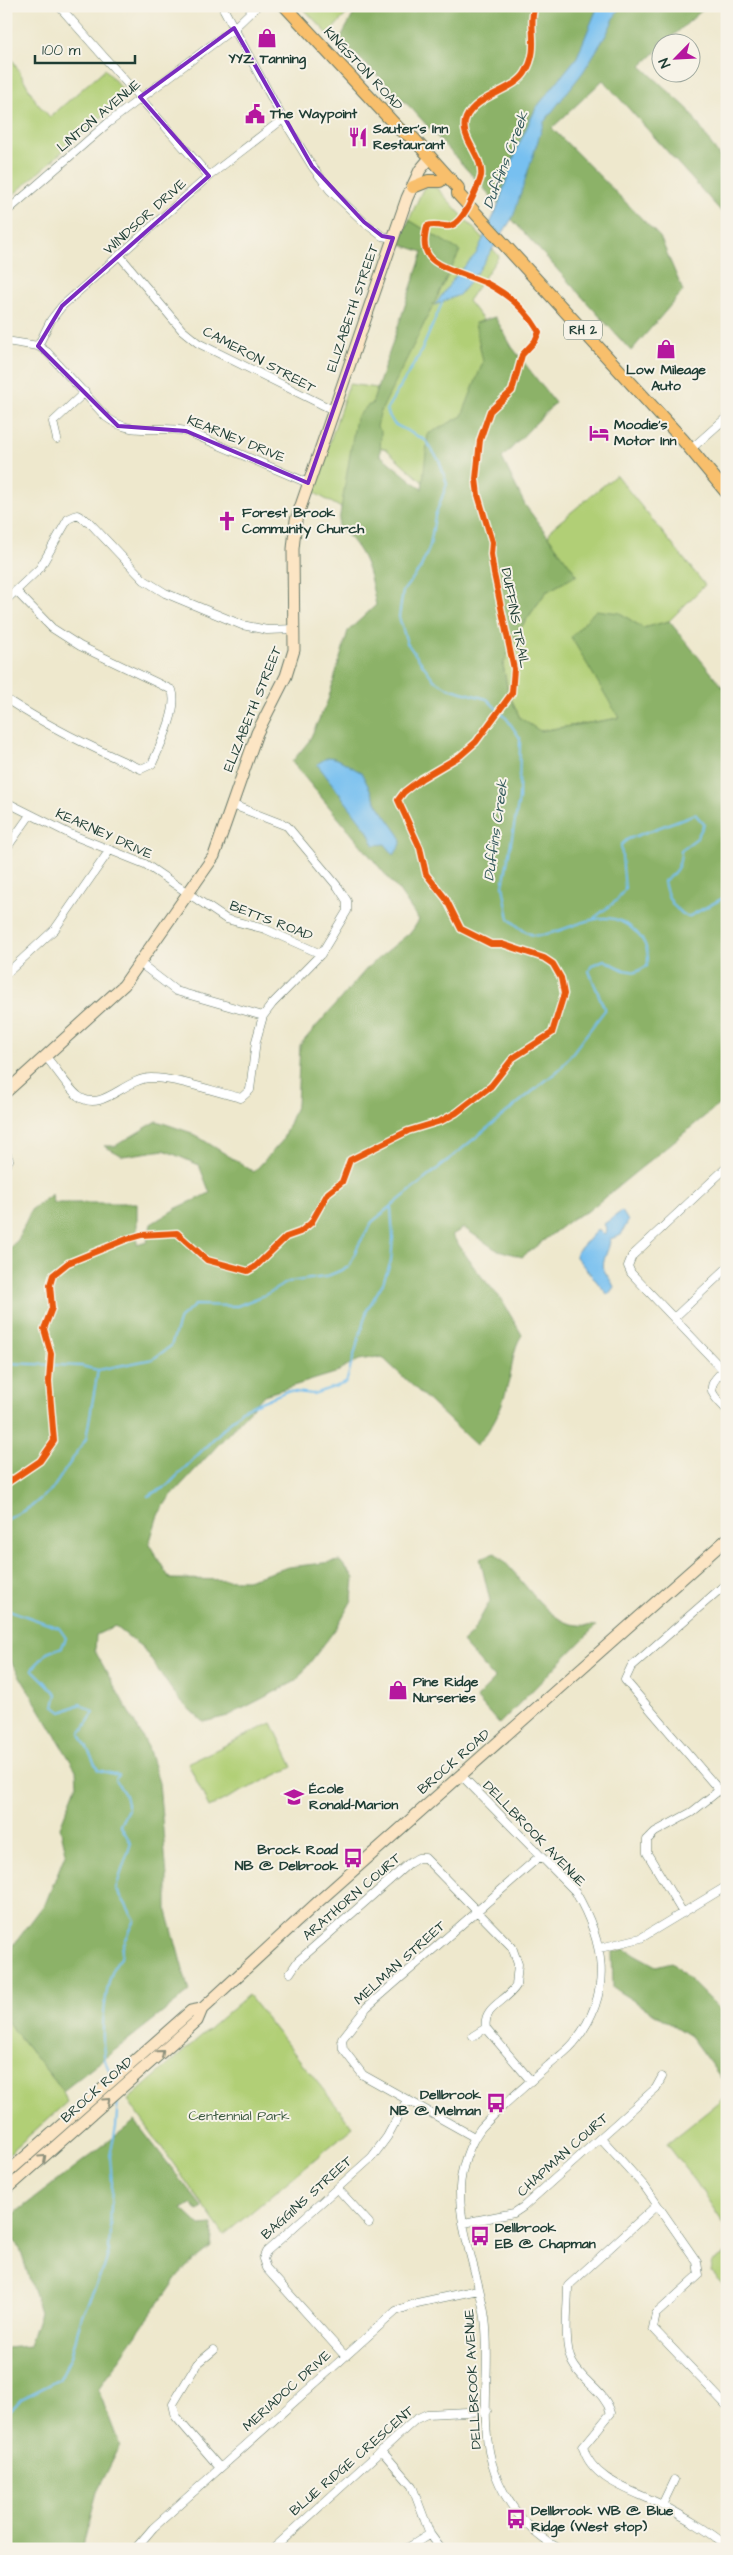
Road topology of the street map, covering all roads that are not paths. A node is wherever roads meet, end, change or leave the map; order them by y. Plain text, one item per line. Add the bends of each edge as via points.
1 (59, 6) edge
2 (222, 6) edge
3 (257, 6) edge
4 (285, 6) edge
5 (234, 28) junction
6 (140, 98) junction
7 (283, 119) junction
8 (427, 161) junction
9 (209, 176) junction
10 (440, 181) junction
11 (413, 187) junction
12 (458, 194) junction
13 (6, 212) edge
14 (393, 238) junction
15 (120, 256) junction
16 (6, 341) edge
17 (38, 346) junction
18 (85, 392) junction
19 (333, 410) junction
20 (727, 416) edge
21 (57, 439) dead end
22 (691, 449) junction
23 (308, 483) junction
24 (727, 493) edge
25 (16, 591) junction
26 (6, 600) edge
27 (296, 629) junction
28 (6, 699) edge
29 (6, 802) edge
30 (232, 805) junction
31 (30, 815) junction
32 (6, 849) edge
33 (109, 851) junction
34 (188, 893) junction
35 (321, 954) junction
36 (141, 964) junction
37 (6, 974) edge
38 (263, 1016) junction
39 (46, 1057) junction
40 (6, 1092) edge
41 (6, 1152) edge
42 (6, 1165) edge
43 (727, 1167) edge
44 (727, 1268) edge
45 (674, 1318) junction
46 (725, 1369) edge
47 (727, 1410) edge
48 (727, 1539) edge
49 (727, 1583) edge
50 (461, 1775) junction
51 (727, 1784) edge
52 (719, 1790) junction
53 (540, 1856) junction
54 (727, 1886) edge
55 (477, 1910) junction
56 (682, 1913) junction
57 (600, 1948) junction
58 (290, 1973) dead end
59 (486, 2028) junction
60 (473, 2036) dead end
61 (662, 2077) dead end
62 (121, 2080) junction
63 (531, 2081) junction
64 (407, 2100) junction
65 (474, 2137) junction
66 (600, 2138) junction
67 (6, 2174) edge
68 (338, 2188) junction
69 (6, 2190) edge
70 (657, 2205) junction
71 (369, 2223) dead end
72 (464, 2223) junction
73 (478, 2290) junction
74 (214, 2350) dead end
75 (345, 2356) junction
76 (727, 2406) edge
77 (487, 2411) junction
78 (381, 2450) junction
79 (220, 2468) junction
80 (674, 2480) dead end
81 (662, 2505) junction
82 (430, 2534) junction
83 (727, 2546) edge
84 (135, 2549) edge
85 (273, 2549) edge
86 (406, 2549) edge
87 (441, 2549) edge
88 (560, 2549) edge

1 - 6 street
2 - 5 street
3 - 5 street, LINTON AVENUE
4 - 8 main road, KINGSTON ROAD / RH 2 via 398,129 412,138
5 - 6 street, LINTON AVENUE
5 - 7 street
6 - 9 street
6 - 13 street, LINTON AVENUE
7 - 9 street, WINDSOR DRIVE
7 - 14 street via 330,190 375,231
8 - 10 main road, RH 2
8 - 11 main road, ELIZABETH STREET
8 - 12 main road, RH 2 via 458,188
9 - 15 street, WINDSOR DRIVE
10 - 11 main road via 428,181
10 - 12 main road, RH 2 via 451,194
11 - 14 main road, ELIZABETH STREET
12 - 22 main road, RH 2
14 - 19 main road, ELIZABETH STREET
15 - 17 street, WINDSOR DRIVE via 62,306
15 - 19 street, CAMERON STREET via 182,330 198,343
16 - 17 street
17 - 18 street, KEARNEY DRIVE
18 - 21 street via 53,422
18 - 23 street, KEARNEY DRIVE via 118,426 148,431 170,427 186,431
19 - 23 main road, ELIZABETH STREET
20 - 22 street
22 - 24 main road, RH 2
23 - 27 main road, ELIZABETH STREET via 296,520
25 - 26 street
25 - 27 street via 40,568 68,519 77,515 89,522 144,580 165,594 242,626 267,630
25 - 28 street via 52,628 108,661 172,690 175,697 152,764 141,769 87,746
27 - 30 main road, ELIZABETH STREET via 286,676 257,733
29 - 31 street, KEARNEY DRIVE
30 - 34 main road, ELIZABETH STREET via 214,856
30 - 35 street via 287,826 347,901 347,911
31 - 32 street
31 - 33 street, KEARNEY DRIVE
33 - 34 street, KEARNEY DRIVE via 145,864
33 - 37 street via 55,929
34 - 35 street, BETTS ROAD via 226,919 265,929
34 - 36 main road, ELIZABETH STREET
35 - 38 street
36 - 38 street via 176,990
36 - 39 main road, ELIZABETH STREET via 106,1004
38 - 39 street via 256,1041 250,1090 241,1098 150,1078 135,1081 100,1102 91,1102 78,1096
39 - 40 main road, ELIZABETH STREET
41 - 42 street via 9,1160
43 - 45 street via 629,1261 631,1273
44 - 45 street
45 - 46 street
46 - 47 street via 713,1381 711,1389
48 - 50 main road, BROCK ROAD
49 - 52 street via 632,1667 626,1680
50 - 53 street, DELLBROOK AVENUE
50 - 62 main road, BROCK ROAD via 202,2009 190,2012
51 - 52 street
52 - 56 street via 692,1812 655,1832 647,1840 647,1853
53 - 55 street, MELMAN STREET
53 - 57 street, DELLBROOK AVENUE via 575,1892
54 - 56 street
55 - 58 street, ARATHORN COURT via 425,1858 418,1858 298,1961
55 - 59 street, ARATHORN COURT via 512,1947 518,1964 516,1986 486,2014
55 - 64 street, MELMAN STREET via 367,2007 342,2039 343,2048 363,2075
56 - 57 street via 641,1938
57 - 63 street, DELLBROOK AVENUE via 601,1973 595,2004 587,2023 576,2041
59 - 60 street
59 - 63 street
61 - 66 street, CHAPMAN COURT via 656,2088
62 - 67 main road, BROCK ROAD via 83,2106
69 -> 62 main road, BROCK ROAD via 89,2117
63 - 65 street, DELLBROOK AVENUE
64 - 65 street, MELMAN STREET
64 - 68 street, BAGGINS STREET via 387,2137
65 - 72 street, DELLBROOK AVENUE via 460,2185
66 - 70 street via 645,2187
66 - 72 street, CHAPMAN COURT via 514,2213
68 - 71 street
68 - 75 street, BAGGINS STREET via 266,2252 263,2259 266,2268
70 - 76 street via 699,2268 698,2275 656,2314 653,2328
70 - 81 street via 568,2286 568,2347 572,2363 608,2404 611,2414 582,2447 586,2458 608,2479
72 - 73 street, DELLBROOK AVENUE
73 - 75 street, MERIADOC DRIVE via 417,2303 396,2311
73 - 77 street, DELLBROOK AVENUE via 485,2318
74 - 79 street via 197,2364 173,2404 176,2416
75 - 79 street, MERIADOC DRIVE
77 - 78 street, BLUE RIDGE CRESCENT via 427,2414 416,2419
77 - 88 street, DELLBROOK AVENUE via 491,2462 501,2486 522,2519
78 - 82 street via 412,2486
78 - 85 street, BLUE RIDGE CRESCENT
79 - 84 street, MERIADOC DRIVE via 153,2528
80 - 81 street
81 - 83 street
82 - 86 street
82 - 87 street

